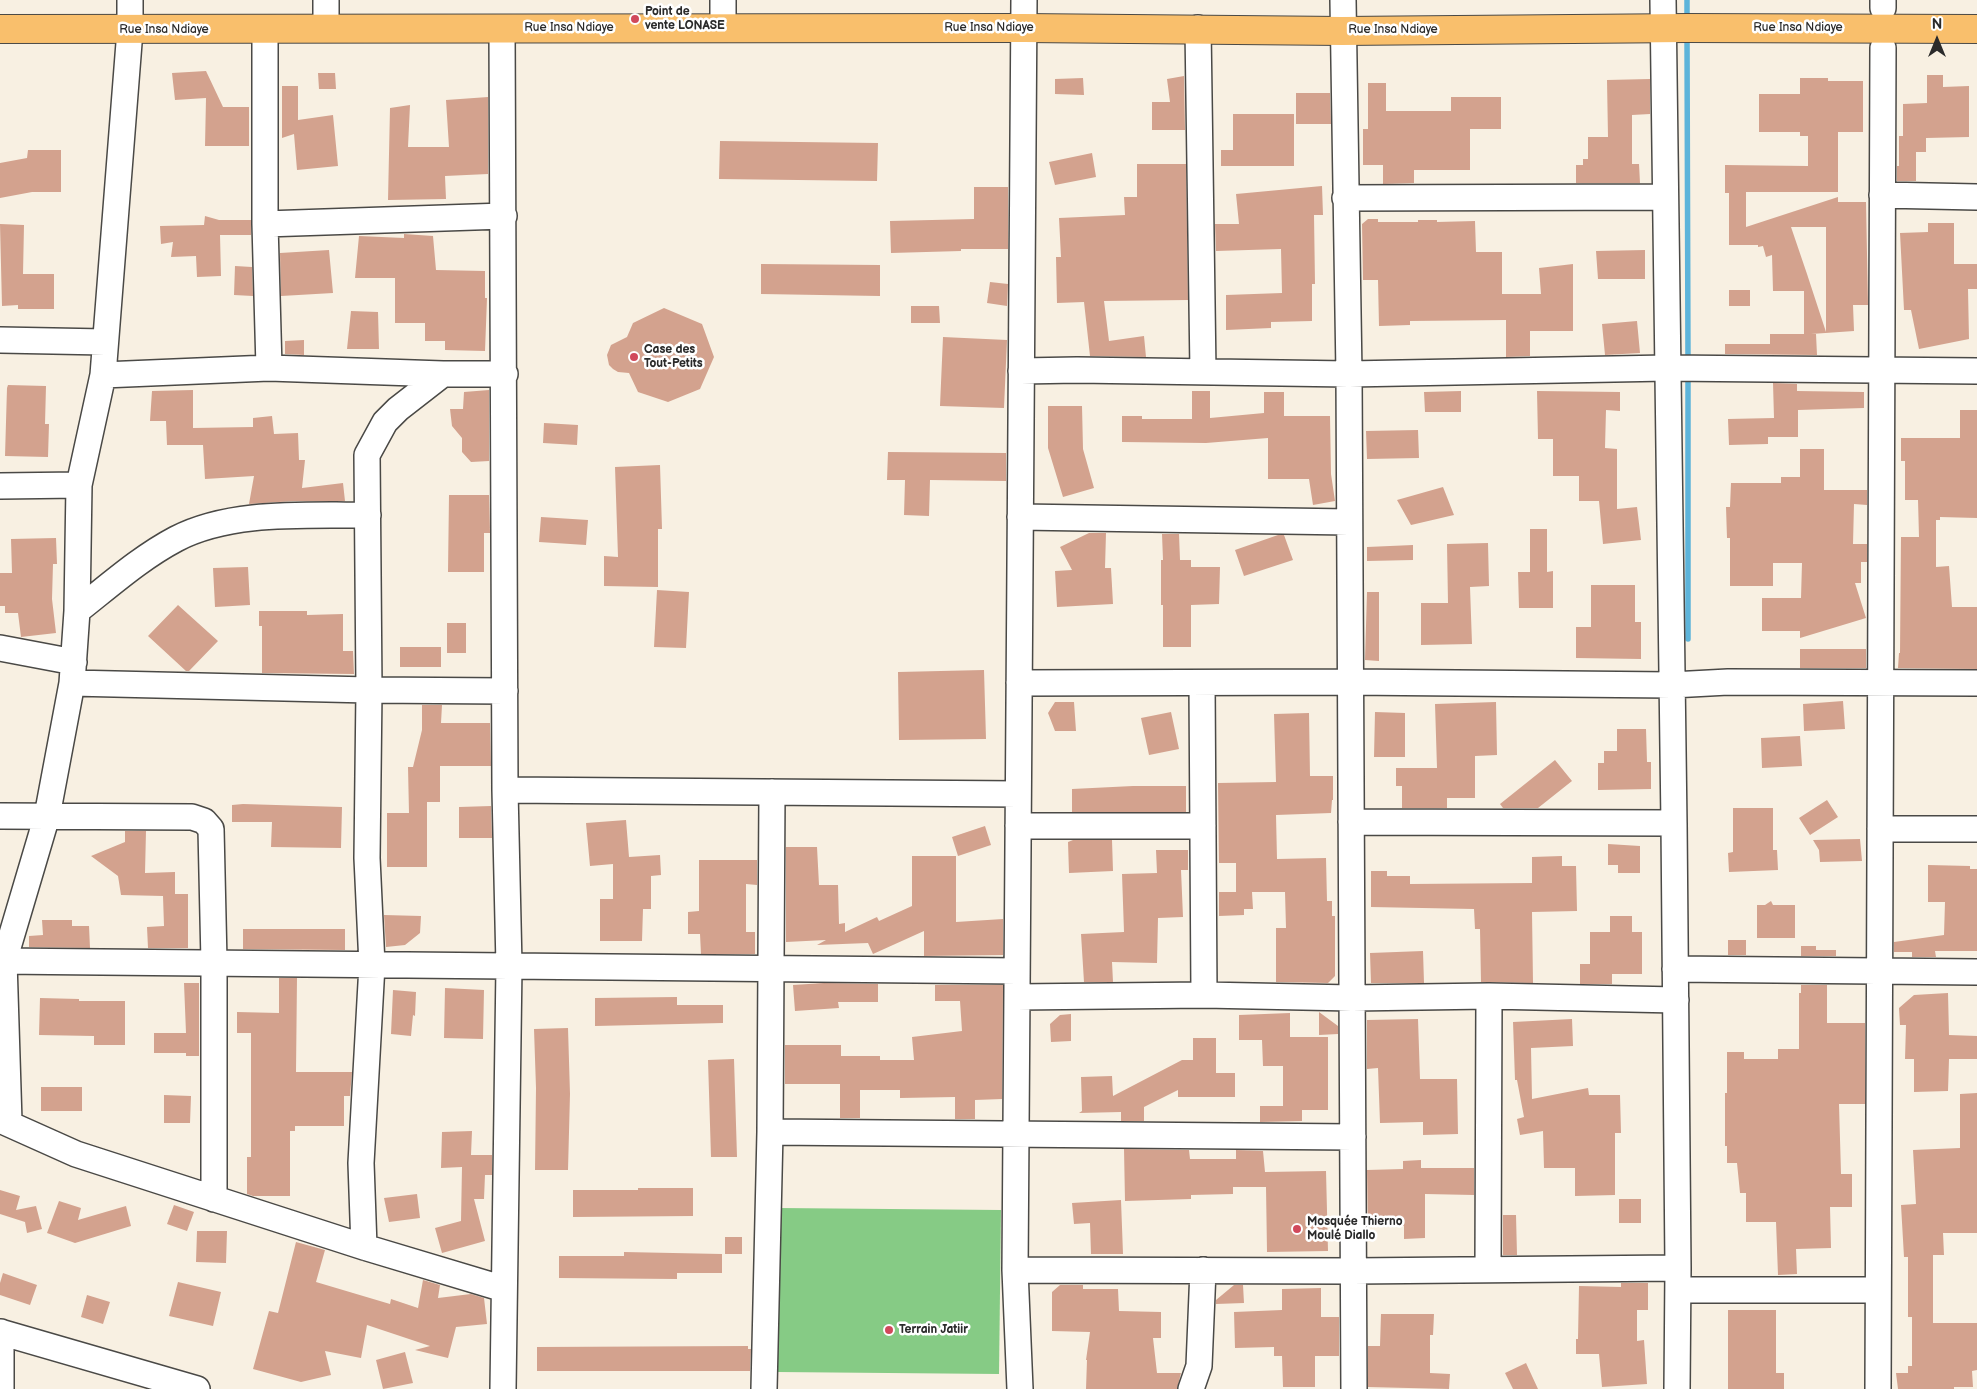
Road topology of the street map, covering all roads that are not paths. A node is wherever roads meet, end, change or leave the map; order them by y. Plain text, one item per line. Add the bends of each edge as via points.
1 (130, 0) edge
2 (326, 0) edge
3 (723, 0) edge
4 (1024, 0) edge
5 (1342, 0) edge
6 (1663, 0) edge
7 (502, 28) junction
8 (723, 28) junction
9 (1024, 28) junction
10 (1198, 28) junction
11 (1664, 28) junction
12 (0, 29) edge
13 (326, 29) junction
14 (1977, 29) edge
15 (130, 30) junction
16 (265, 30) junction
17 (1342, 31) junction
18 (1883, 48) dead end
19 (1882, 195) junction
20 (1665, 197) junction
21 (1977, 197) edge
22 (1346, 198) junction
23 (504, 216) junction
24 (265, 224) junction
25 (0, 340) edge
26 (104, 342) junction
27 (269, 368) junction
28 (1666, 368) junction
29 (1881, 370) junction
30 (1021, 371) junction
31 (1977, 371) edge
32 (1203, 372) junction
33 (443, 374) junction
34 (504, 374) junction
35 (1349, 374) junction
36 (103, 375) junction
37 (79, 485) junction
38 (0, 486) edge
39 (368, 515) junction
40 (1020, 517) junction
41 (1350, 522) junction
42 (77, 611) junction
43 (0, 648) edge
44 (73, 673) junction
45 (1880, 681) junction
46 (1350, 682) junction
47 (1019, 683) junction
48 (1202, 683) junction
49 (1977, 683) edge
50 (1672, 685) junction
51 (369, 690) junction
52 (505, 691) junction
53 (505, 790) junction
54 (772, 792) junction
55 (1018, 794) junction
56 (0, 816) edge
57 (47, 816) junction
58 (1351, 822) junction
59 (1674, 823) junction
60 (1018, 826) junction
61 (1203, 826) junction
62 (1880, 829) junction
63 (1977, 829) edge
64 (2, 961) edge
65 (214, 962) junction
66 (372, 966) junction
67 (510, 966) junction
68 (771, 968) junction
69 (1675, 969) junction
70 (1879, 970) junction
71 (1017, 971) junction
72 (1977, 972) edge
73 (1204, 995) junction
74 (1489, 996) junction
75 (1017, 997) junction
76 (1352, 998) junction
77 (1676, 1000) junction
78 (4, 1121) edge
79 (770, 1132) junction
80 (1016, 1134) junction
81 (1352, 1137) junction
82 (214, 1198) junction
83 (364, 1248) junction
84 (1488, 1268) junction
85 (1015, 1270) junction
86 (1203, 1270) junction
87 (1354, 1271) junction
88 (1678, 1279) junction
89 (504, 1288) junction
90 (1878, 1290) junction
91 (0, 1332) edge
92 (192, 1388) edge
93 (1, 1389) edge
94 (503, 1389) edge
95 (764, 1389) edge
96 (1020, 1389) edge
97 (1191, 1389) edge
98 (1354, 1389) edge
99 (1677, 1389) edge
100 (1878, 1389) edge

1 - 15 street
2 - 13 street
3 - 8 street
4 - 9 street
5 - 17 street
6 - 11 street
7 - 8 main road, Rue Insa Ndiaye
7 - 13 main road, Rue Insa Ndiaye
7 - 23 street
8 - 9 main road, Rue Insa Ndiaye
9 - 10 main road, Rue Insa Ndiaye
9 - 30 street
10 - 17 main road, Rue Insa Ndiaye
10 - 32 street
11 - 14 main road, Rue Insa Ndiaye
11 - 17 main road, Rue Insa Ndiaye
11 - 20 street
12 - 15 main road, Rue Insa Ndiaye
13 - 16 main road, Rue Insa Ndiaye
15 - 16 main road, Rue Insa Ndiaye
15 - 26 street
16 - 24 street
17 - 22 street
18 - 19 street
19 - 21 street
19 - 29 street
20 - 22 street
20 - 28 street
22 - 35 street
23 - 24 street
23 - 34 street
24 - 27 street
25 - 26 street
26 - 36 street
27 - 33 street
27 - 36 street
28 - 29 street
28 - 35 street
28 - 50 street
29 - 31 street
29 - 45 street
30 - 32 street
30 - 40 street
32 - 35 street
33 - 34 street
33 - 39 street via 391,415 367,455
34 - 52 street
35 - 41 street
36 - 37 street
37 - 38 street
37 - 42 street
39 - 42 street via 245,518 205,528 154,552
39 - 51 street
40 - 41 street
40 - 47 street
41 - 46 street
42 - 44 street
43 - 44 street
44 - 51 street
44 - 57 street
45 - 49 street
45 - 50 street
45 - 62 street
46 - 48 street
46 - 50 street
46 - 58 street
47 - 48 street
47 - 55 street
48 - 61 street
50 - 59 street
51 - 52 street
51 - 66 street via 367,858
52 - 53 street
53 - 54 street
53 - 67 street
54 - 55 street
54 - 68 street
55 - 60 street
56 - 57 street
57 - 64 street
57 - 65 street via 192,817 204,821 211,829
58 - 59 street
58 - 76 street
59 - 69 street
60 - 61 street
60 - 71 street
61 - 73 street
62 - 63 street
62 - 70 street
64 - 65 street
64 - 78 street
65 - 66 street
65 - 82 street
66 - 67 street
66 - 83 street via 361,1163
67 - 68 street
67 - 89 street
68 - 71 street
68 - 79 street
69 - 70 street
69 - 77 street
70 - 72 street
70 - 90 street
71 - 75 street
73 - 75 street
73 - 76 street
74 - 76 street
74 - 77 street
74 - 84 street
75 - 80 street
76 - 81 street
77 - 88 street
78 - 82 street via 76,1154
79 - 80 street
79 - 95 street
80 - 81 street
80 - 85 street
81 - 87 street
82 - 83 street
83 - 89 street
84 - 87 street
84 - 88 street
85 - 86 street
85 - 96 street
86 - 87 street
86 - 97 street via 1199,1366
87 - 98 street
88 - 90 street
88 - 99 street
89 - 94 street
90 - 100 street
91 - 92 street
91 - 93 street

